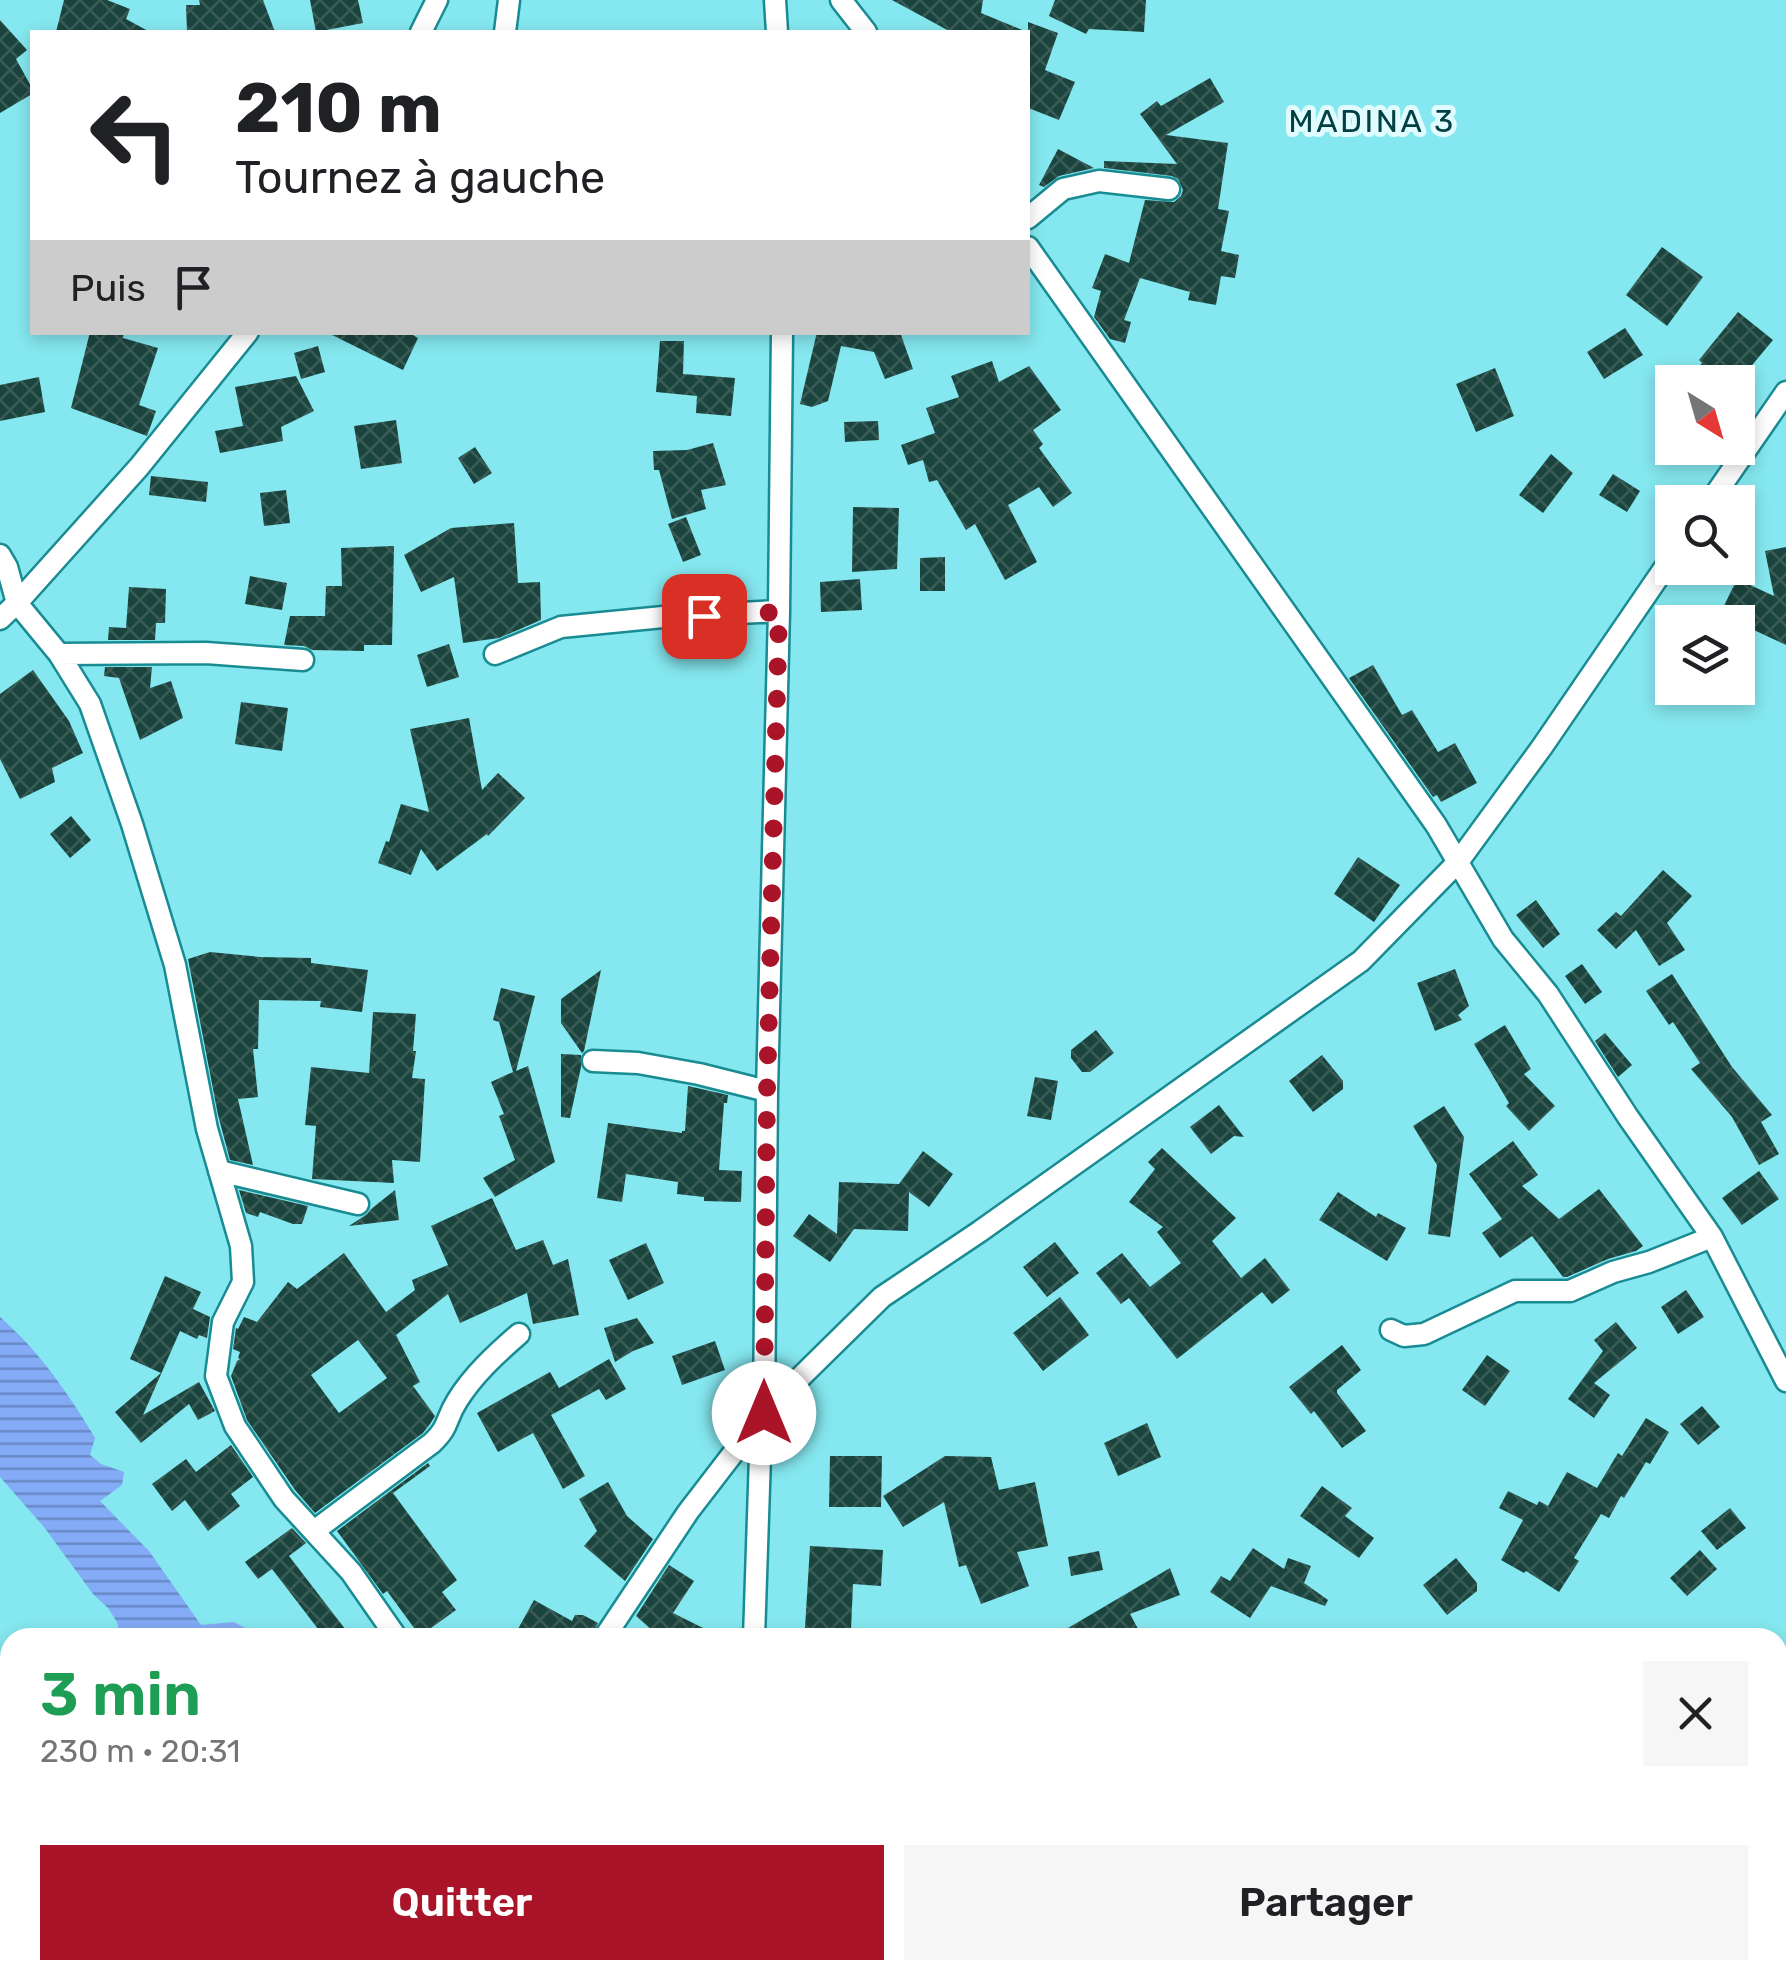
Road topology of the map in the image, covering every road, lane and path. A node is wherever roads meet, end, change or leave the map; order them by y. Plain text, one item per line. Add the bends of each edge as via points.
1 (437, 0) edge
2 (509, 0) edge
3 (775, 0) edge
4 (825, 0) edge
5 (846, 7) edge
6 (422, 30) edge
7 (506, 30) edge
8 (778, 30) edge
9 (864, 30) edge
10 (1169, 190) dead end
11 (1030, 216) edge
12 (1030, 250) edge
13 (246, 335) edge
14 (782, 335) edge
15 (1786, 392) edge
16 (1722, 485) edge
17 (0, 555) edge
18 (1655, 582) edge
19 (18, 603) junction
20 (779, 612) junction
21 (0, 619) edge
22 (59, 654) junction
23 (494, 654) dead end
24 (304, 660) dead end
25 (1458, 862) junction
26 (593, 1061) dead end
27 (767, 1091) junction
28 (219, 1172) junction
29 (358, 1204) dead end
30 (1712, 1236) junction
31 (1391, 1330) dead end
32 (518, 1334) dead end
33 (1786, 1380) edge
34 (764, 1413) junction
35 (314, 1531) junction
36 (390, 1628) edge
37 (611, 1628) edge
38 (754, 1628) edge

1 - 6 street
2 - 7 street
3 - 8 street
4 - 5 street
5 - 9 street
10 - 11 street via 1099,181 1063,189
12 - 25 street
13 - 19 street
14 - 20 street
15 - 16 street
17 - 19 street
18 - 25 street
19 - 21 street
19 - 22 street
20 - 23 street via 560,627
20 - 27 street
22 - 24 street
22 - 28 street via 90,704 132,824 175,966
25 - 30 street via 1503,939 1548,994
25 - 34 street via 1361,961 882,1297
26 - 27 street via 638,1063
27 - 34 street
28 - 29 street
28 - 35 street via 241,1246 243,1282 223,1322 216,1376 236,1426
30 - 31 street via 1570,1291 1515,1291 1424,1334
30 - 33 street
32 - 35 street via 485,1365 432,1444
34 - 37 street
34 - 38 street
35 - 36 street

